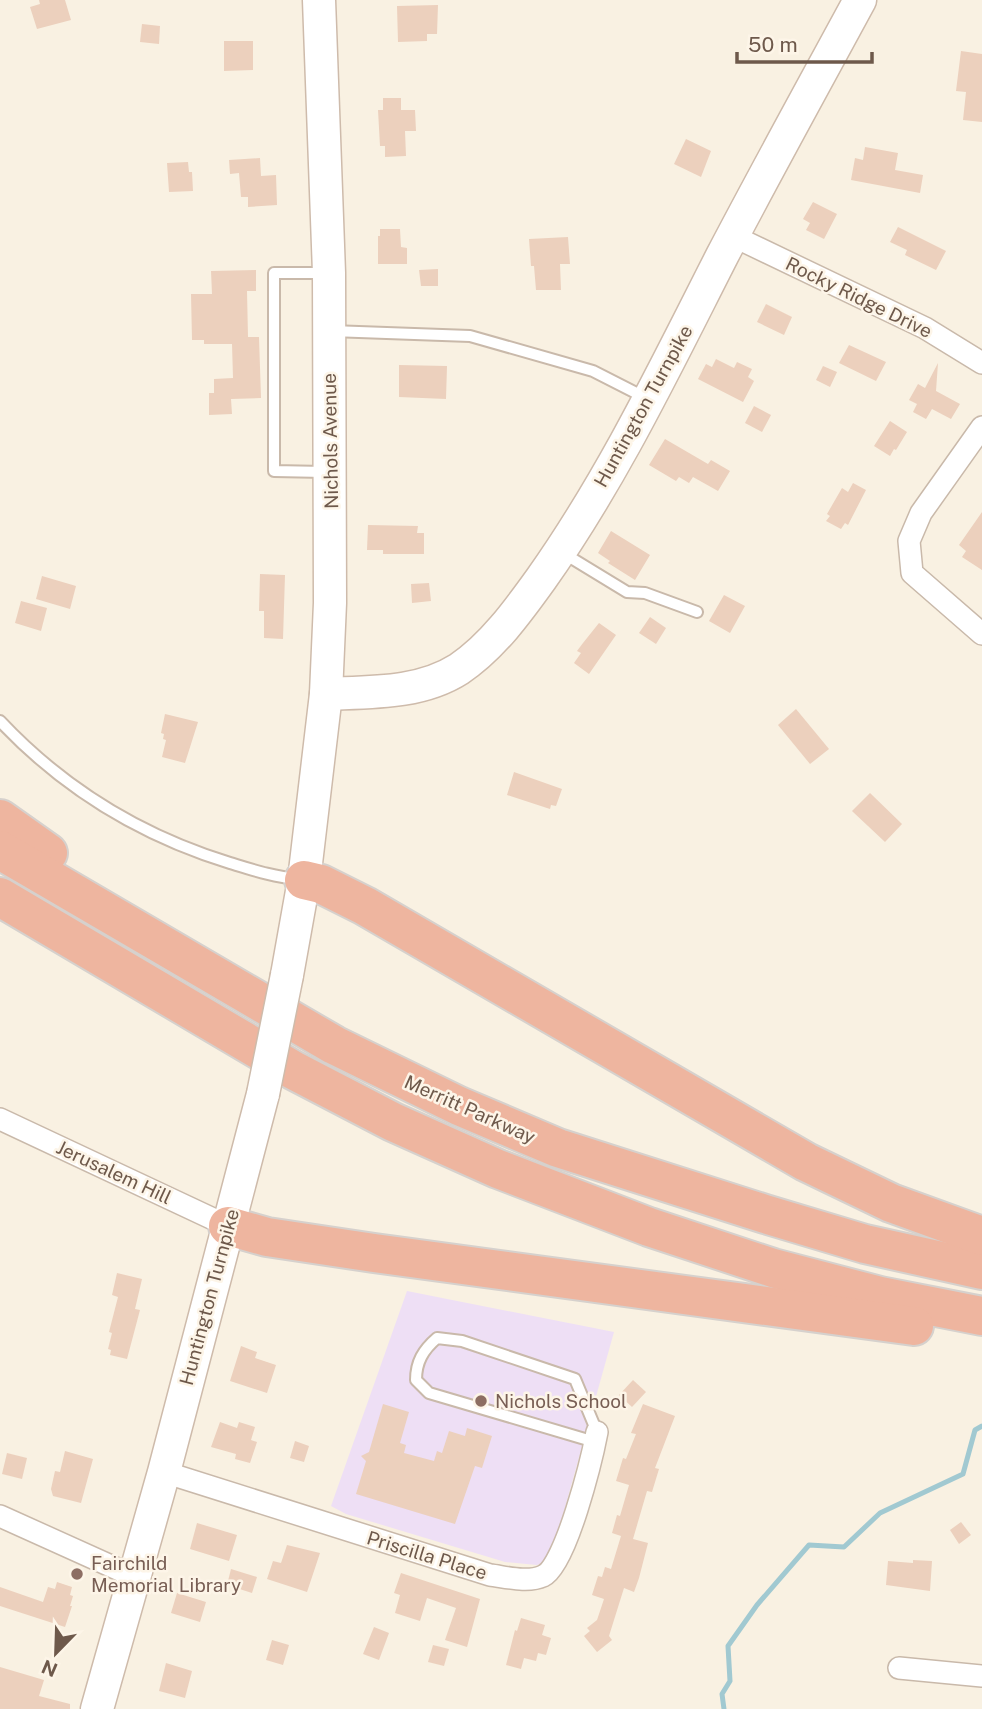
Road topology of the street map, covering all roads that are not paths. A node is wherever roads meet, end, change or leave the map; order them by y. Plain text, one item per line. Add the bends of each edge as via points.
1 (320, 0) edge
2 (860, 0) edge
3 (733, 236) junction
4 (329, 273) junction
5 (328, 331) junction
6 (982, 363) edge
7 (649, 399) junction
8 (982, 427) edge
9 (331, 472) junction
10 (561, 551) junction
11 (697, 612) dead end
12 (982, 634) edge
13 (326, 694) junction
14 (0, 721) edge
15 (0, 819) edge
16 (0, 850) edge
17 (304, 880) junction
18 (0, 897) edge
19 (0, 908) edge
20 (87, 949) junction
21 (184, 959) junction
22 (0, 1119) edge
23 (228, 1226) junction
24 (982, 1236) edge
25 (982, 1270) edge
26 (982, 1316) edge
27 (982, 1335) edge
28 (596, 1437) junction
29 (164, 1472) junction
30 (0, 1516) edge
31 (133, 1576) junction
32 (899, 1668) dead end
33 (982, 1675) edge
34 (97, 1709) edge

1 - 4 main road, Nichols Avenue
2 - 3 main road, Huntington Turnpike
3 - 6 street, Rocky Ridge Drive via 925,328
3 - 7 main road, Huntington Turnpike
4 - 5 main road, Nichols Avenue
4 - 9 lane via 274,273 274,471
5 - 7 lane via 470,336 593,371
5 - 9 main road, Nichols Avenue
7 - 10 main road, Huntington Turnpike
8 - 12 street via 921,513 909,541 912,573
9 - 13 main road, Nichols Avenue
10 - 11 lane via 627,592 646,593
10 - 13 main road, Huntington Turnpike via 488,645 459,669 398,690
13 - 17 main road, Nichols Avenue
14 - 17 lane via 54,771 134,824 221,860
15 - 21 highway via 129,907
16 - 21 highway, Merritt Parkway
17 - 23 main road, Huntington Turnpike, bridge via 263,1094
17 - 24 highway via 365,906 806,1162 891,1203
18 - 20 highway
19 - 20 highway
20 - 26 highway via 293,1070 498,1169 773,1268 880,1297
21 - 25 highway, Merritt Parkway via 334,1045 558,1148 865,1244
22 - 23 street, Jerusalem Hill
23 - 27 highway via 267,1237 374,1253
23 - 29 main road, Huntington Turnpike
28 - 28 lane via 429,1393 416,1380 416,1366 437,1338 461,1341 575,1379
28 - 29 street, Priscilla Place via 566,1545 555,1567 543,1576 523,1580 490,1575
29 - 31 main road, Huntington Turnpike
30 - 31 street
31 - 34 main road, Huntington Turnpike
32 - 33 street

